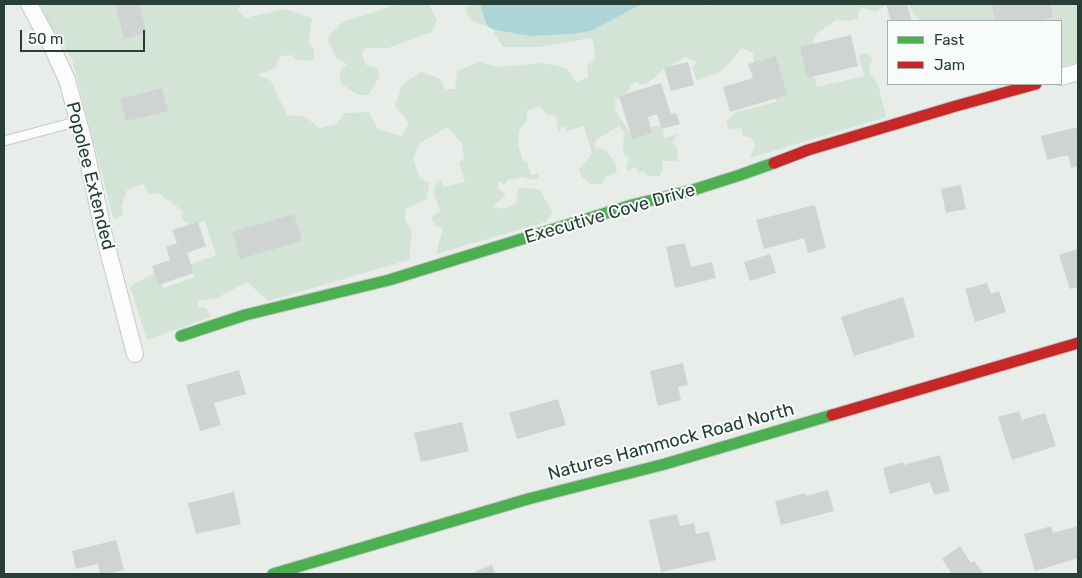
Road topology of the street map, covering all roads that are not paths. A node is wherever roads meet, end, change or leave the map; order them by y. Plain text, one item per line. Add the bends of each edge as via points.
1 (29, 4) edge
2 (1078, 72) edge
3 (1062, 77) edge
4 (1033, 85) edge
5 (79, 121) junction
6 (4, 141) edge
7 (181, 336) dead end
8 (1078, 343) edge
9 (135, 354) dead end
10 (274, 574) edge

1 - 5 street, Popolee Extended via 67,80
2 - 3 street
4 - 7 street, Executive Cove Drive via 808,150 694,190 632,205 389,280 245,315
5 - 6 lane
5 - 9 street, Popolee Extended
8 - 10 street, Natures Hammock Road North

